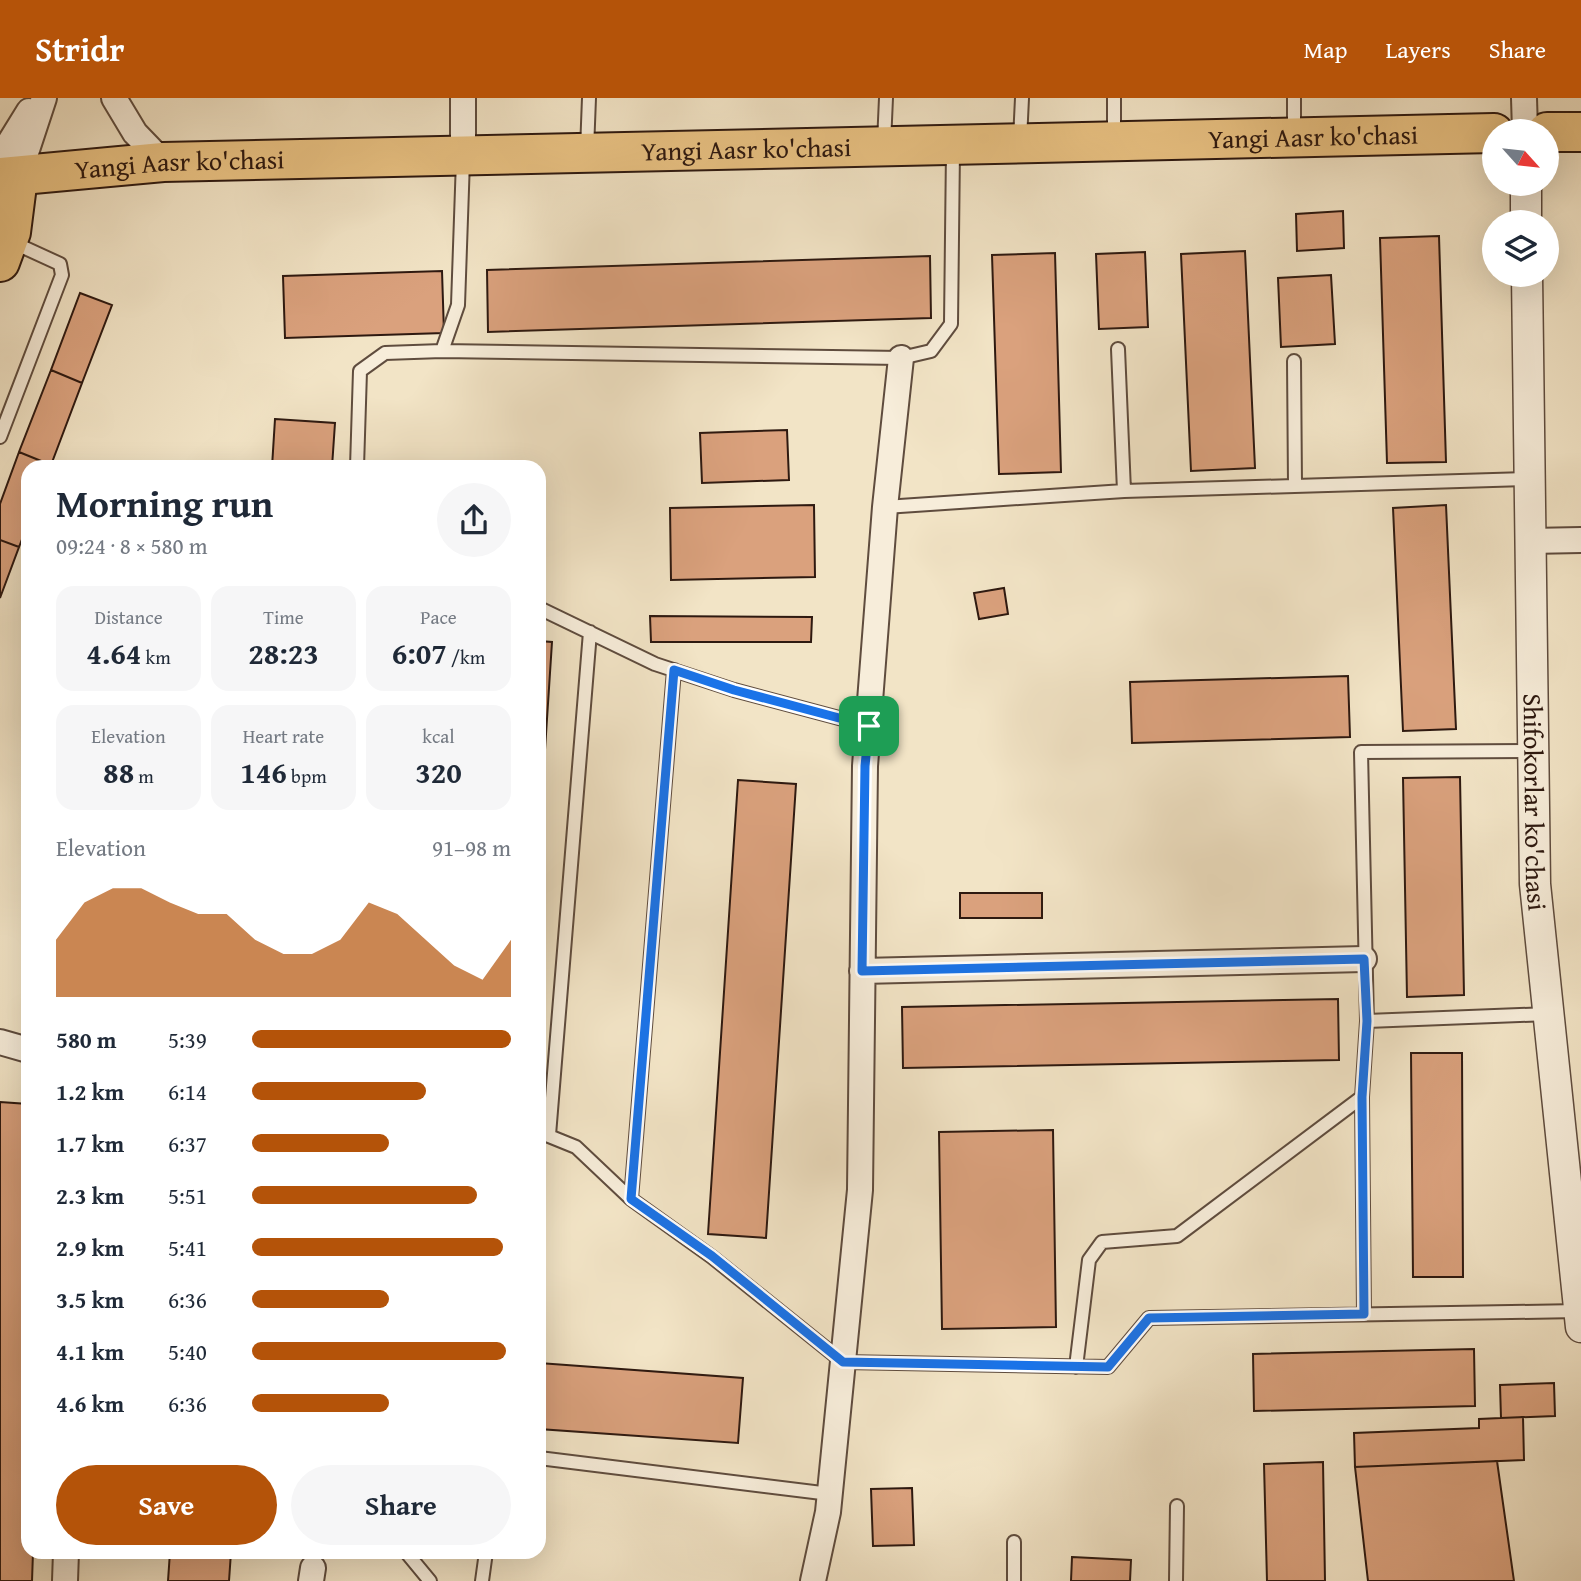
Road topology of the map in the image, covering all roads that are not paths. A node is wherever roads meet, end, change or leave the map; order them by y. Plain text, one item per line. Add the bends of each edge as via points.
1 (37, 98) edge
2 (44, 98) edge
3 (114, 98) edge
4 (463, 98) edge
5 (589, 98) edge
6 (886, 98) edge
7 (1022, 98) edge
8 (1114, 98) edge
9 (1294, 98) edge
10 (1524, 98) edge
11 (1525, 119) edge
12 (1559, 132) edge
13 (1581, 132) edge
14 (1482, 133) edge
15 (1294, 137) junction
16 (1114, 141) junction
17 (1020, 144) junction
18 (953, 146) junction
19 (884, 147) junction
20 (586, 154) junction
21 (463, 155) junction
22 (163, 162) junction
23 (6, 171) edge
24 (6, 245) edge
25 (1527, 287) edge
26 (1118, 349) dead end
27 (442, 351) junction
28 (901, 358) junction
29 (1294, 361) dead end
30 (0, 437) edge
31 (357, 460) edge
32 (1529, 479) junction
33 (1296, 485) junction
34 (1124, 492) junction
35 (884, 507) junction
36 (1581, 540) edge
37 (1530, 541) junction
38 (546, 611) edge
39 (590, 632) junction
40 (674, 670) junction
41 (869, 726) junction
42 (1533, 751) junction
43 (1364, 959) junction
44 (862, 971) junction
45 (1548, 1014) junction
46 (1367, 1021) junction
47 (0, 1042) edge
48 (21, 1048) edge
49 (1362, 1097) junction
50 (546, 1111) edge
51 (546, 1134) edge
52 (631, 1199) junction
53 (1364, 1314) junction
54 (1580, 1319) edge
55 (843, 1362) junction
56 (1076, 1367) junction
57 (546, 1459) edge
58 (830, 1494) junction
59 (1177, 1506) dead end
60 (1014, 1542) dead end
61 (65, 1559) edge
62 (412, 1559) edge
63 (485, 1559) edge
64 (65, 1581) edge
65 (430, 1581) edge
66 (482, 1581) edge
67 (813, 1581) edge
68 (1013, 1581) edge
69 (1176, 1581) edge

1 - 23 street
2 - 23 street
3 - 22 street via 135,133
4 - 21 street
5 - 20 lane
6 - 19 lane
7 - 17 lane
8 - 16 lane
9 - 15 lane
10 - 11 street
12 - 13 main road
14 - 15 main road, Yangi Aasr ko'chasi
15 - 16 main road, Yangi Aasr ko'chasi
16 - 17 main road, Yangi Aasr ko'chasi
17 - 18 main road, Yangi Aasr ko'chasi
18 - 19 main road, Yangi Aasr ko'chasi
18 - 28 lane via 951,324 931,351
19 - 20 main road, Yangi Aasr ko'chasi
20 - 21 main road, Yangi Aasr ko'chasi
21 - 22 main road, Yangi Aasr ko'chasi
21 - 27 lane via 458,305
22 - 23 main road, Yangi Aasr ko'chasi
23 - 24 main road
24 - 30 lane via 60,264 62,275
25 - 32 street, Shifokorlar ko'chasi
26 - 34 lane
27 - 28 lane
27 - 31 lane via 385,353 360,371
28 - 35 street
29 - 33 lane
32 - 33 lane
32 - 37 street, Shifokorlar ko'chasi
33 - 34 lane
34 - 35 lane
35 - 41 street
36 - 37 street
37 - 42 street, Shifokorlar ko'chasi
38 - 39 lane
39 - 40 lane
39 - 50 lane
40 - 41 lane
40 - 52 lane
41 - 44 street
42 - 43 lane via 1361,752
42 - 45 street, Shifokorlar ko'chasi via 1535,884
43 - 44 street
43 - 46 lane
44 - 55 street via 860,1190
45 - 46 lane
45 - 54 street, Shifokorlar ko'chasi
46 - 49 lane
47 - 48 street
49 - 53 lane
49 - 56 lane via 1177,1237 1102,1242 1089,1260
51 - 52 lane via 576,1147
52 - 55 lane via 712,1256
53 - 54 lane
53 - 56 lane via 1149,1318 1108,1367
55 - 56 lane
55 - 58 street
57 - 58 lane
58 - 67 street
59 - 69 lane
60 - 68 lane
61 - 64 street
62 - 65 lane
63 - 66 lane

